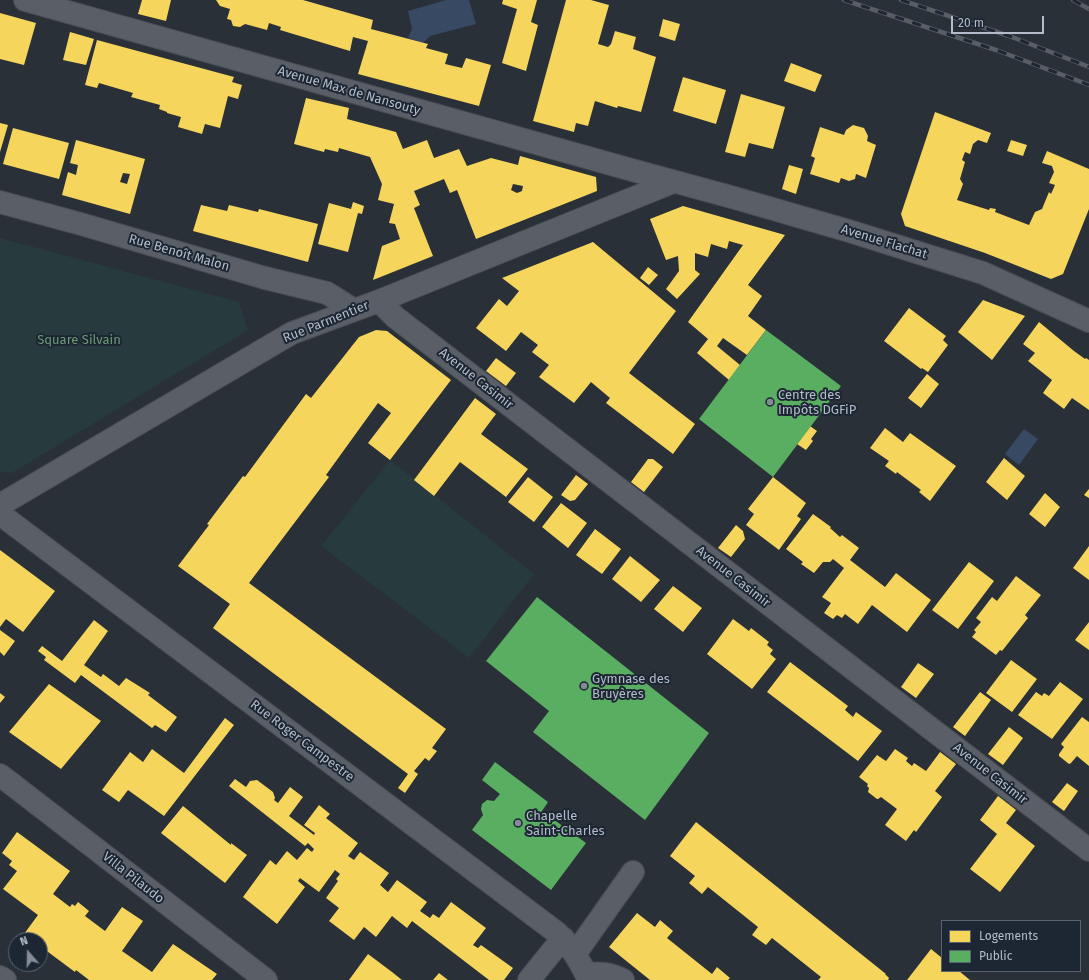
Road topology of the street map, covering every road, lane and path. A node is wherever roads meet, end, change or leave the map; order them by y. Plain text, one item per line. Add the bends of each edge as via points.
1 (25, 0) edge
2 (673, 182) junction
3 (0, 202) edge
4 (379, 301) junction
5 (354, 310) junction
6 (1089, 321) edge
7 (0, 506) edge
8 (0, 514) edge
9 (0, 776) edge
10 (1089, 850) edge
11 (634, 872) dead end
12 (569, 946) junction
13 (587, 977) edge
14 (0, 978) edge
15 (5, 980) edge
16 (266, 980) edge
17 (529, 980) edge
18 (623, 980) edge

1 - 2 street, Avenue Max de Nansouty
2 - 4 street, Rue Parmentier
2 - 6 street, Avenue Flachat via 849,231 983,273
3 - 5 street, Rue Benoît Malon via 327,294
4 - 5 street, Rue Parmentier
4 - 10 street, Avenue Casimir via 395,317
5 - 7 street, Rue Parmentier via 292,333
8 - 12 street, Rue Roger Campestre via 522,905
9 - 16 street, Villa Pilaudo
11 - 12 street
12 - 13 street, Rue Roger Campestre
12 - 17 street
13 - 18 street via 603,973
14 - 15 street

